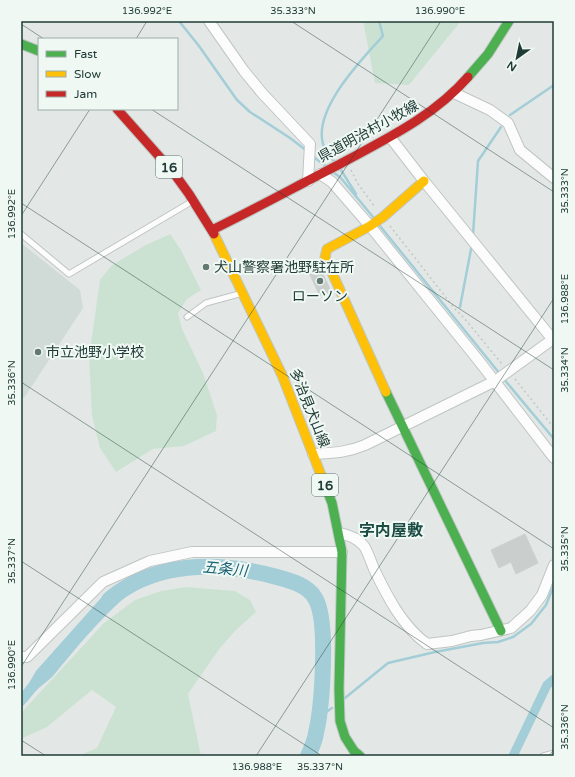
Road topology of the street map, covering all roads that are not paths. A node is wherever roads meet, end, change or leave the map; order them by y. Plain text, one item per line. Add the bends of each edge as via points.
1 (209, 21) edge
2 (509, 21) edge
3 (21, 44) edge
4 (38, 51) edge
5 (454, 93) junction
6 (118, 110) edge
7 (390, 137) junction
8 (321, 173) junction
9 (554, 178) edge
10 (308, 181) junction
11 (424, 181) junction
12 (193, 201) junction
13 (371, 226) junction
14 (212, 230) junction
15 (21, 234) edge
16 (242, 293) junction
17 (187, 317) dead end
18 (553, 340) edge
19 (496, 381) junction
20 (402, 426) junction
21 (313, 454) junction
22 (554, 458) edge
23 (340, 533) junction
24 (342, 552) junction
25 (554, 565) edge
26 (501, 631) junction
27 (21, 657) edge
28 (554, 753) edge
29 (360, 756) edge
30 (543, 756) edge

1 - 10 street via 262,93 310,144
2 - 5 main road, 県道明治村小牧線 via 480,65
3 - 4 main road
5 - 7 main road, 県道明治村小牧線 via 423,118
5 - 9 street via 490,110 508,123 520,150
6 - 12 main road, 多治見犬山線 / 16 via 173,172
7 - 8 main road, 県道明治村小牧線
7 - 11 street
8 - 10 main road, 県道明治村小牧線
8 - 13 street
10 - 14 main road, 県道明治村小牧線
11 - 13 main road
11 - 18 street
12 - 14 main road, 多治見犬山線 / 16
12 - 15 lane via 69,274
13 - 19 street
13 - 20 main road via 327,249 325,257
14 - 16 main road, 多治見犬山線 / 16
16 - 17 lane via 206,303
16 - 21 main road, 多治見犬山線 / 16 via 282,375
18 - 19 street
19 - 20 street
19 - 22 street
20 - 21 street via 352,451
20 - 26 main road
21 - 23 main road, 多治見犬山線 / 16 via 332,503
23 - 24 main road, 多治見犬山線 / 16
23 - 26 street via 353,537 364,546 400,616 416,636 427,644
24 - 27 street via 192,552 150,561 103,582 27,657
24 - 29 main road, 多治見犬山線 / 16 via 340,721 344,737
25 - 26 street via 542,595 530,610 512,628
28 - 30 lane

